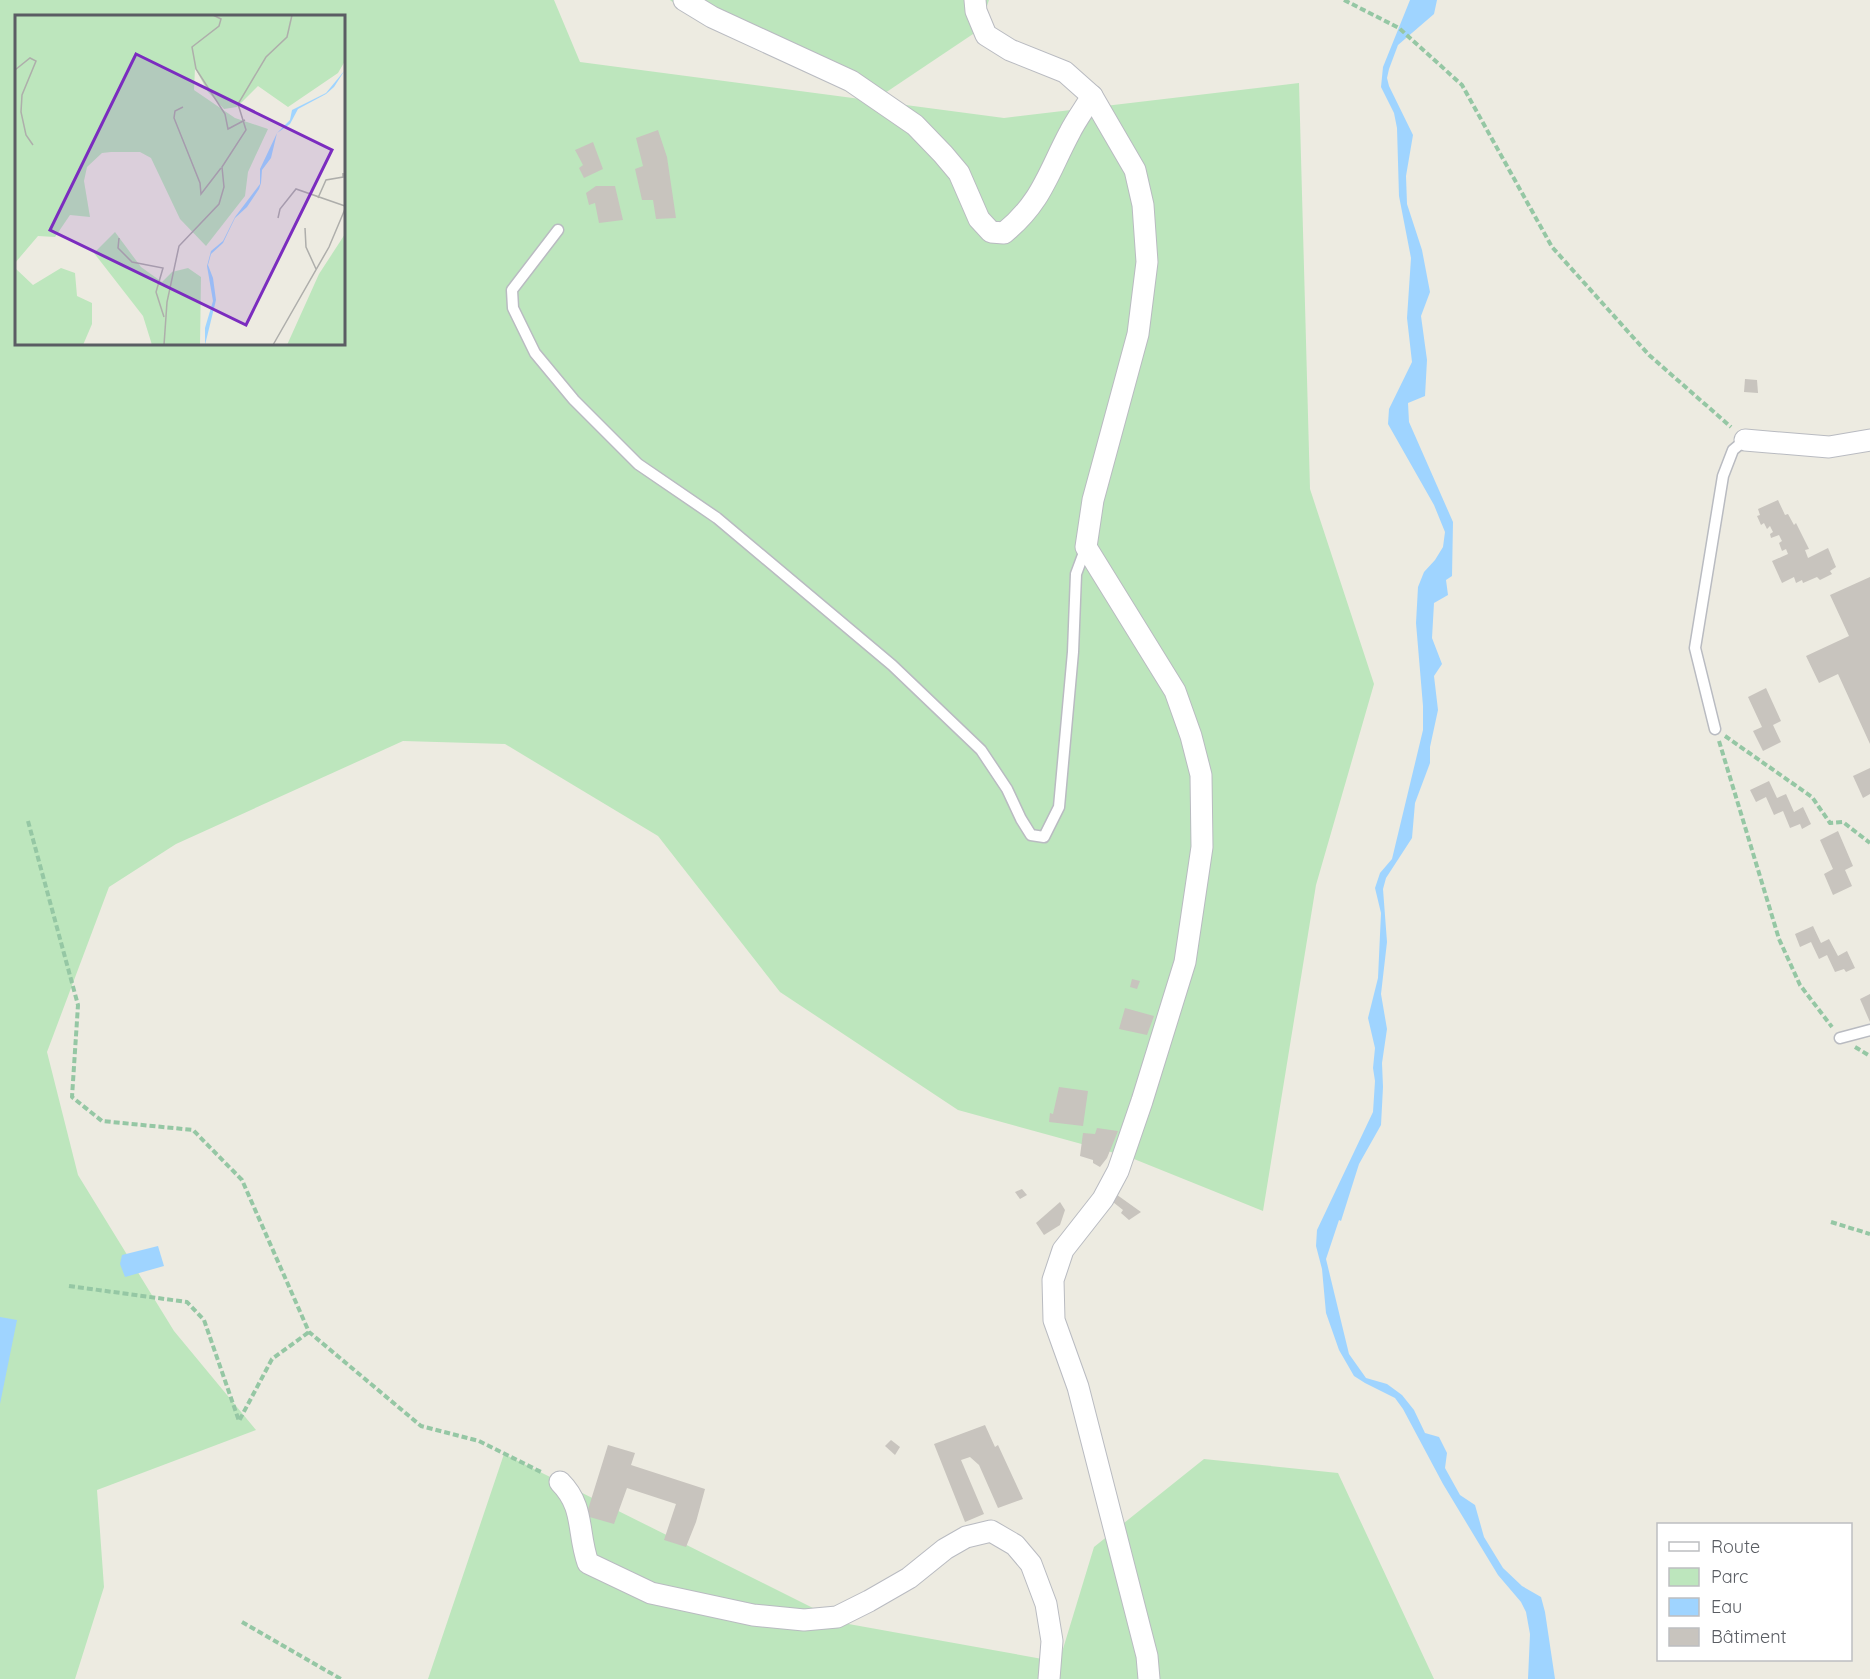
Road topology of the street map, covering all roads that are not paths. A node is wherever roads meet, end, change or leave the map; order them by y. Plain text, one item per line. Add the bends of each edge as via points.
1 (684, 0) edge
2 (975, 6) edge
3 (1092, 96) junction
4 (558, 230) dead end
5 (1745, 440) joint
6 (1870, 440) edge
7 (1086, 547) junction
8 (1715, 729) road end
9 (1870, 1030) edge
10 (1840, 1038) road end
11 (560, 1482) road end
12 (1049, 1679) edge
13 (1149, 1679) edge

1 - 3 street via 711,18 851,81 915,125 959,173 979,219 991,232 1004,233 1038,197
2 - 3 street via 986,35 1010,50 1065,72
3 - 7 street via 1136,170 1147,262 1138,334 1093,500
4 - 7 lane via 512,290 513,308 535,353 574,400 638,464 717,518 892,665 981,750 1031,835 1044,837 1059,807 1076,574
5 - 6 street via 1829,447
5 - 8 lane via 1733,450 1723,476 1695,648
7 - 13 street via 1175,691 1202,774 1202,846 1185,962 1118,1171 1103,1199 1064,1250 1053,1280 1054,1320 1078,1388 1147,1656
9 - 10 lane
11 - 12 street via 572,1494 588,1563 651,1593 753,1615 804,1620 837,1617 909,1578 966,1537 991,1531 1015,1545 1031,1564 1051,1631

